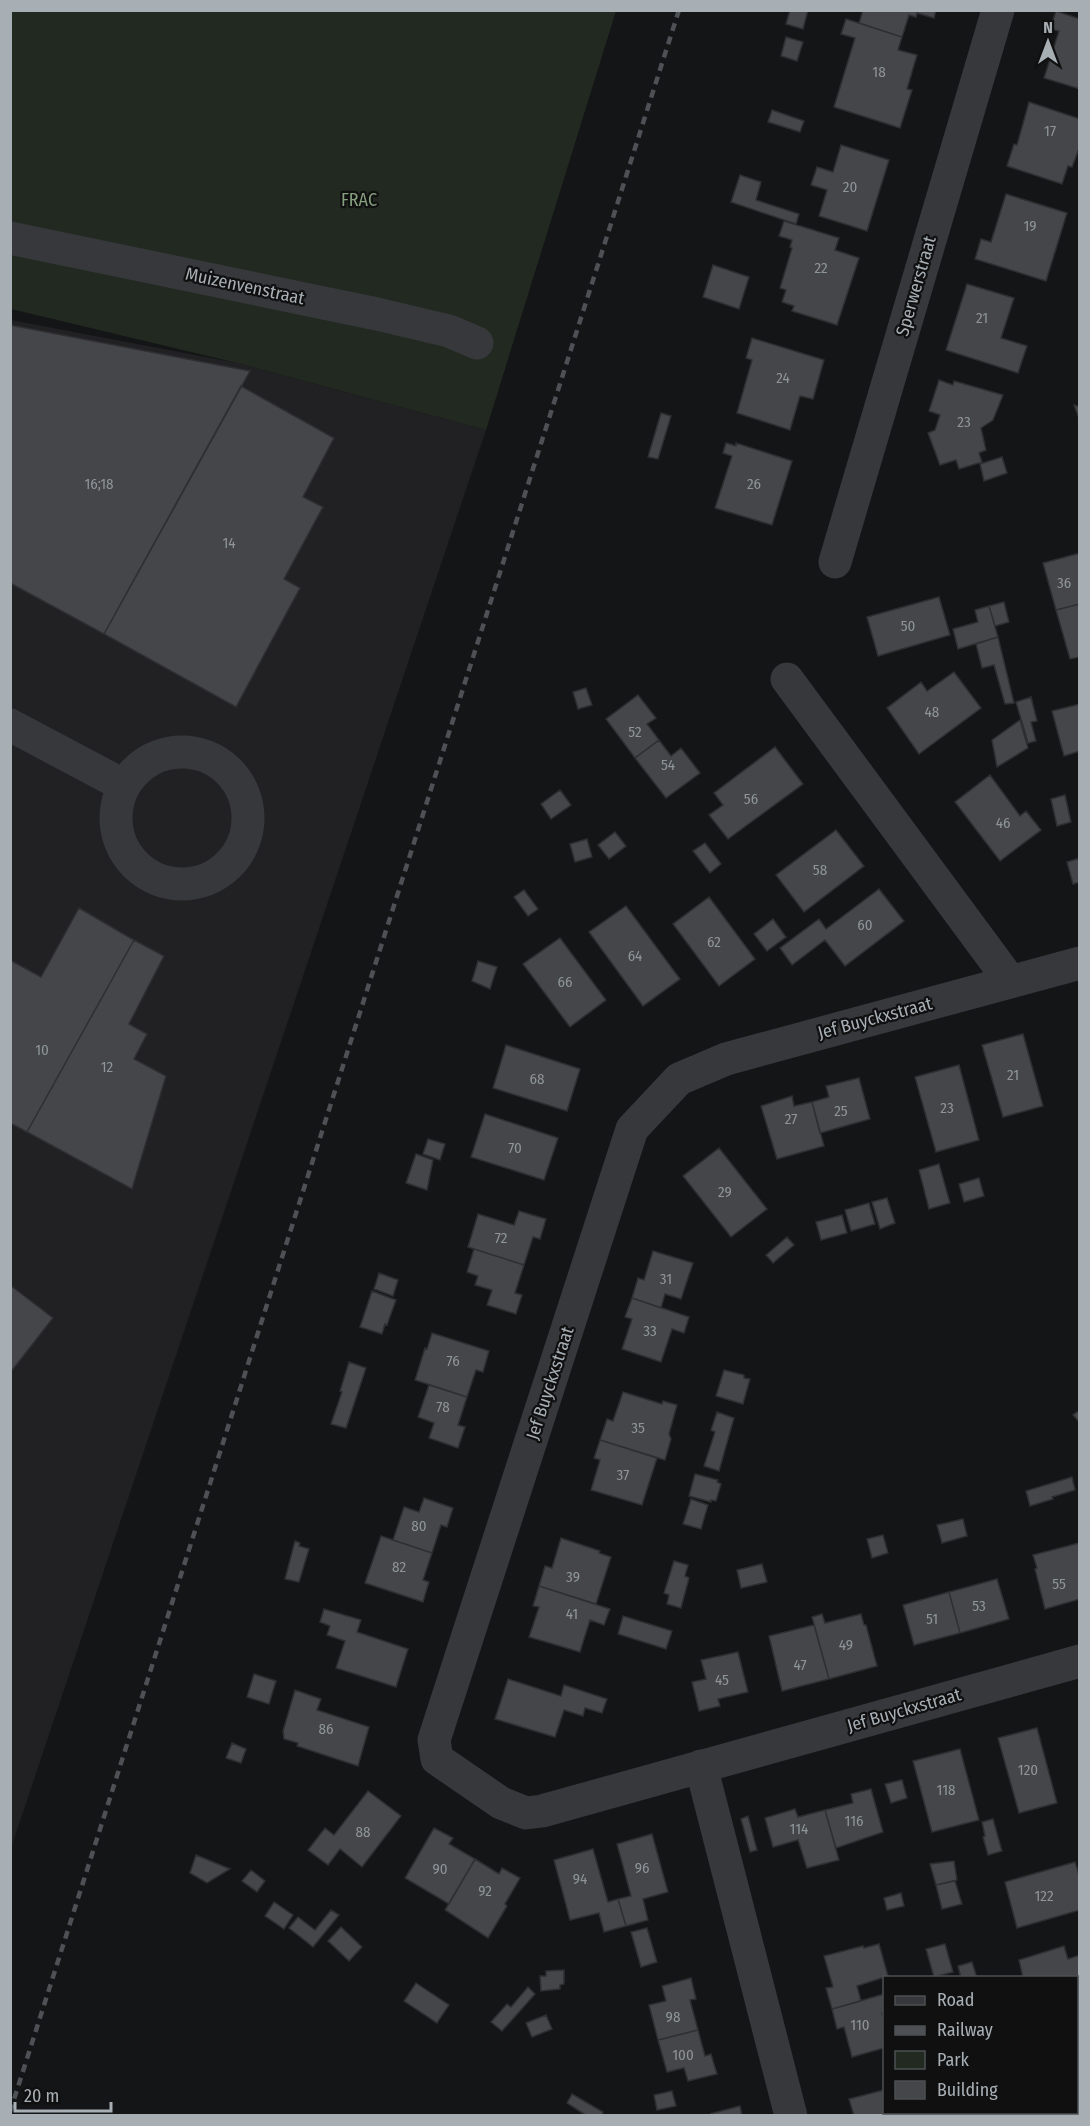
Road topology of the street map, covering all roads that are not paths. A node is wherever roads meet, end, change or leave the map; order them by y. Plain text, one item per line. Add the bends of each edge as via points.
1 (998, 10) edge
2 (10, 238) edge
3 (477, 343) dead end
4 (835, 562) dead end
5 (787, 679) dead end
6 (10, 725) edge
7 (123, 785) junction
8 (1080, 963) edge
9 (1010, 981) junction
10 (1077, 1671) edge
11 (701, 1766) junction
12 (791, 2115) edge

1 - 4 street, Sperwerstraat
2 - 3 street, Muizenvenstraat via 377,314 449,331
5 - 9 street
6 - 7 street
7 - 7 street via 115,814 119,843 136,868 153,878 162,883 192,885 219,875 240,853 249,828 248,802 236,778 216,760 191,752 164,753 141,766
8 - 9 street, Jef Buyckxstraat
9 - 11 street, Jef Buyckxstraat via 726,1059 679,1079 632,1129 434,1740 437,1759 501,1803 526,1813
10 - 11 street, Jef Buyckxstraat
11 - 12 street

